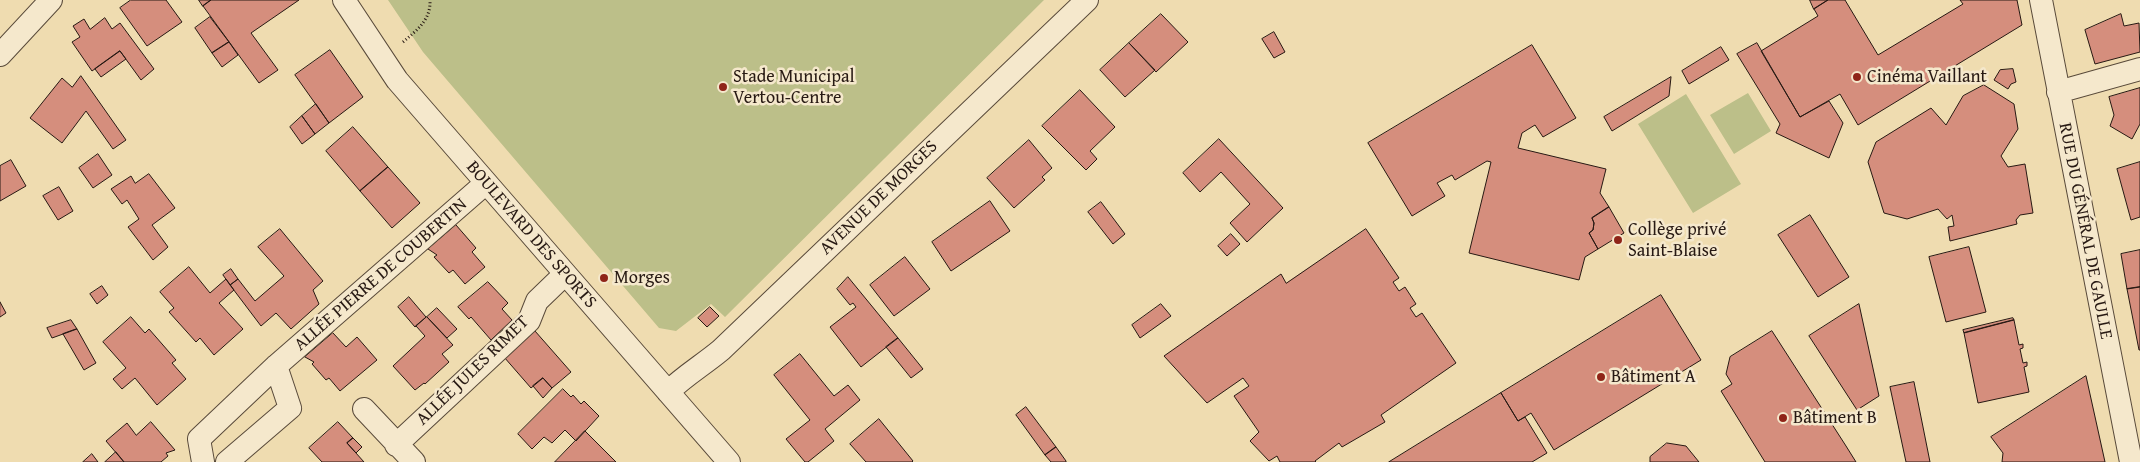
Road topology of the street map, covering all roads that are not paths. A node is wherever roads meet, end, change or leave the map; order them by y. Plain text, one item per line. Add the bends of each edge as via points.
1 (51, 0) edge
2 (344, 0) edge
3 (1087, 0) edge
4 (2041, 0) edge
5 (0, 55) edge
6 (2140, 69) edge
7 (2058, 92) junction
8 (486, 183) junction
9 (565, 274) junction
10 (276, 366) junction
11 (668, 392) junction
12 (364, 409) dead end
13 (396, 444) junction
14 (203, 462) edge
15 (227, 462) edge
16 (414, 462) edge
17 (729, 462) edge
18 (2131, 462) edge

1 - 5 street
2 - 8 street, BOULEVARD DES SPORTS via 397,80
3 - 11 street, AVENUE DE MORGES via 721,350
4 - 7 street, RUE DU GÉNÉRAL DE GAULLE
6 - 7 street
7 - 18 street, RUE DU GÉNÉRAL DE GAULLE
8 - 9 street, BOULEVARD DES SPORTS
8 - 10 street, ALLÉE PIERRE DE COUBERTIN
9 - 11 street, BOULEVARD DES SPORTS
9 - 13 street, ALLÉE JULES RIMET via 537,301 529,321
10 - 14 street, ALLÉE PIERRE DE COUBERTIN via 199,439
10 - 15 street via 290,408
11 - 17 street, BOULEVARD DES SPORTS
12 - 13 street
13 - 16 street

